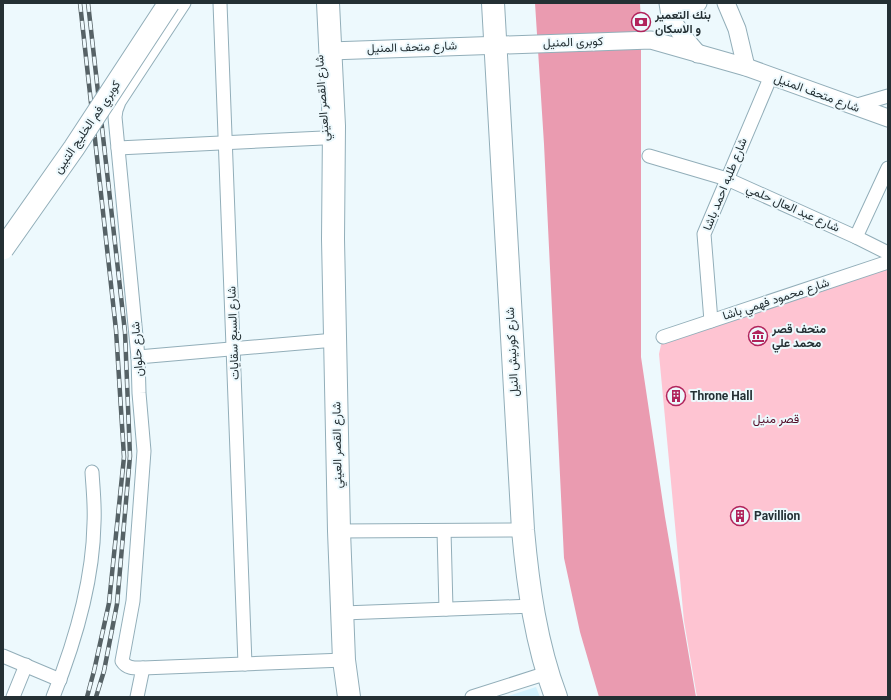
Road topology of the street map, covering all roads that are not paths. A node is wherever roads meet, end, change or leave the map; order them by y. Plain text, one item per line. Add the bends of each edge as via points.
1 (169, 3) edge
2 (184, 3) edge
3 (220, 3) edge
4 (317, 3) edge
5 (328, 3) edge
6 (493, 3) edge
7 (698, 3) edge
8 (726, 3) edge
9 (669, 10) edge
10 (651, 40) joint
11 (494, 44) junction
12 (330, 51) junction
13 (698, 54) junction
14 (746, 67) junction
15 (771, 76) junction
16 (888, 96) edge
17 (854, 106) junction
18 (888, 118) edge
19 (323, 138) junction
20 (226, 143) junction
21 (118, 148) junction
22 (649, 156) dead end
23 (888, 168) edge
24 (727, 178) junction
25 (333, 193) junction
26 (856, 236) junction
27 (3, 249) edge
28 (888, 253) edge
29 (888, 262) edge
30 (711, 321) junction
31 (663, 337) dead end
32 (334, 340) junction
33 (233, 349) junction
34 (138, 357) junction
35 (92, 472) dead end
36 (523, 530) junction
37 (339, 531) junction
38 (444, 531) junction
39 (533, 606) junction
40 (446, 609) junction
41 (343, 613) junction
42 (3, 656) edge
43 (344, 660) junction
44 (245, 664) junction
45 (26, 665) junction
46 (143, 668) junction
47 (547, 673) junction
48 (60, 680) junction
49 (13, 697) edge
50 (53, 697) edge
51 (137, 697) edge
52 (348, 697) edge
53 (472, 697) edge
54 (556, 697) edge

1 - 27 main road, كوبري فم الخليج التبين, bridge via 74,148
2 - 21 street, شارع حلوان via 119,102 115,117
3 - 20 street, شارع السبع سقايات
4 - 19 highway, شارع القصر العيني
5 - 12 highway, شارع القصر العيني
6 - 11 highway, شارع كورنيش النيل
7 - 9 street
8 - 14 street via 737,29
9 - 13 street via 681,34
10 - 11 street, كوبرى المنيل
10 - 13 street, شارع متحف المنيل
11 - 12 street, شارع متحف المنيل
11 - 36 highway, شارع كورنيش النيل
12 - 25 highway, شارع القصر العيني via 334,126
13 - 14 street, شارع متحف المنيل
14 - 15 street, شارع متحف المنيل
15 - 17 street, شارع متحف المنيل
15 - 24 street, شارع طلبه احمد باشا
16 - 17 street
17 - 18 street, شارع متحف المنيل
19 - 20 street
19 - 25 highway, شارع القصر العيني
20 - 21 street
20 - 33 street, شارع السبع سقايات
21 - 34 street, شارع حلوان
22 - 24 street, شارع عبد العال حلمي
23 - 26 street
24 - 26 street, شارع عبد العال حلمي
24 - 30 street, شارع طلبه احمد باشا via 704,234
25 - 32 highway, شارع القصر العيني
26 - 28 street, شارع عبد العال حلمي
29 - 30 street, شارع محمود فهمي باشا
30 - 31 street, شارع محمود فهمي باشا
32 - 33 street
32 - 37 highway, شارع القصر العيني
33 - 34 street
33 - 44 street, شارع السبع سقايات
34 - 46 street, شارع حلوان via 144,451 132,601 122,661 125,666
35 - 48 street via 94,523 91,565 75,638
36 - 38 street
36 - 39 highway, شارع كورنيش النيل
37 - 38 street
37 - 41 highway, شارع القصر العيني
38 - 40 street
39 - 40 street
39 - 47 highway, شارع كورنيش النيل
40 - 41 street
41 - 43 highway, شارع القصر العيني
42 - 45 street
43 - 44 street
43 - 52 highway, شارع القصر العيني
44 - 46 street
45 - 48 street
45 - 49 street
46 - 51 street
47 - 53 street
47 - 54 highway, شارع كورنيش النيل
48 - 50 street

